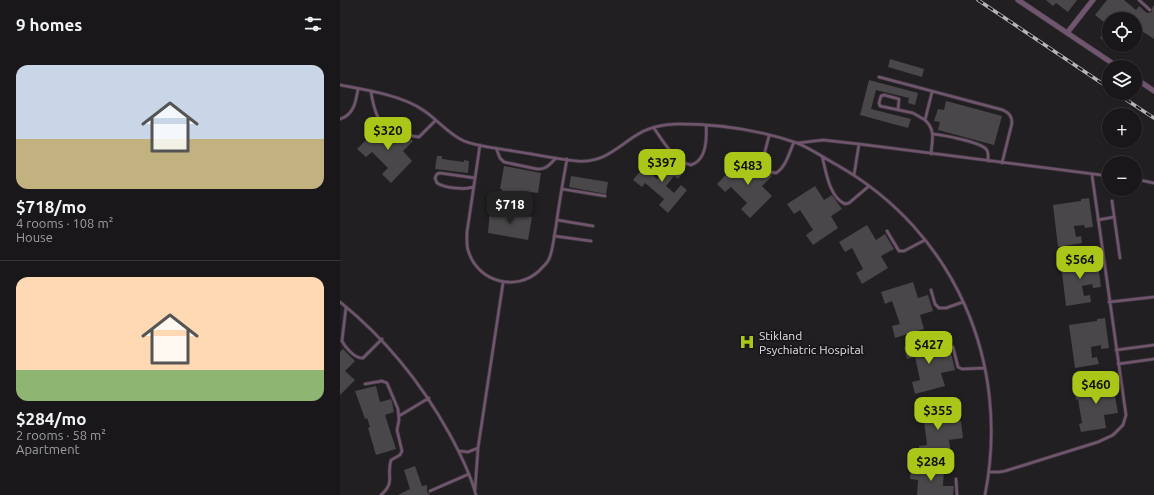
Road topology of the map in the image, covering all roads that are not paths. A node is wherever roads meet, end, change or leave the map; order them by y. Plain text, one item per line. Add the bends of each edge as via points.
1 (1018, 0) edge
2 (1093, 0) edge
3 (1139, 0) edge
4 (1150, 10) dead end
5 (1067, 33) junction
6 (1108, 60) edge
7 (879, 77) dead end
8 (1142, 83) edge
9 (340, 85) edge
10 (358, 89) junction
11 (1154, 91) edge
12 (371, 92) junction
13 (932, 92) junction
14 (898, 110) junction
15 (340, 119) edge
16 (435, 120) junction
17 (925, 120) junction
18 (706, 125) junction
19 (654, 128) junction
20 (933, 134) junction
21 (769, 136) junction
22 (794, 142) junction
23 (798, 143) junction
24 (859, 144) junction
25 (480, 145) junction
26 (496, 148) junction
27 (930, 154) junction
28 (822, 156) junction
29 (556, 158) junction
30 (567, 159) junction
31 (988, 161) junction
32 (1002, 163) junction
33 (854, 175) junction
34 (1092, 175) junction
35 (1102, 176) edge
36 (475, 178) junction
37 (1142, 180) edge
38 (1154, 183) edge
39 (869, 186) junction
40 (474, 187) junction
41 (562, 189) junction
42 (604, 196) dead end
43 (1112, 201) dead end
44 (1114, 217) junction
45 (557, 220) junction
46 (1098, 220) junction
47 (593, 226) dead end
48 (887, 231) dead end
49 (554, 236) junction
50 (925, 240) junction
51 (591, 241) dead end
52 (1120, 258) dead end
53 (503, 282) junction
54 (931, 290) dead end
55 (1154, 297) edge
56 (340, 302) edge
57 (963, 302) junction
58 (1109, 302) junction
59 (346, 307) junction
60 (382, 340) junction
61 (1154, 345) edge
62 (953, 347) dead end
63 (1116, 350) junction
64 (1154, 359) edge
65 (1118, 364) junction
66 (985, 368) junction
67 (365, 384) dead end
68 (428, 398) junction
69 (399, 416) junction
70 (478, 448) junction
71 (459, 451) junction
72 (989, 472) junction
73 (469, 474) junction
74 (956, 479) dead end
75 (430, 491) dead end
76 (476, 494) edge
77 (381, 495) edge
78 (957, 495) edge
79 (985, 495) edge

1 - 5 street
2 - 5 street
3 - 4 lane
5 - 6 street
7 - 13 lane
8 - 11 street
9 - 10 lane
10 - 12 lane
10 - 15 lane via 351,112
12 - 16 lane via 412,104
12 - 16 lane via 377,114 388,131 402,128 412,136 419,137
13 - 17 lane
13 - 32 lane via 1008,113 1012,123
14 - 14 lane via 880,106 880,98 884,95 899,99
14 - 17 lane via 913,113
16 - 25 lane via 455,137
17 - 20 lane via 930,124
18 - 19 lane via 677,124
18 - 19 lane via 705,149 696,163 691,165 683,162 671,151
18 - 21 lane via 742,129
19 - 30 lane via 636,135 600,158 589,161
20 - 27 lane
20 - 31 lane via 984,147 988,152
21 - 22 lane
21 - 22 lane via 762,163 770,172 776,173 780,170
22 - 23 lane
23 - 24 lane via 823,140
23 - 28 lane
24 - 27 lane
24 - 33 lane
25 - 26 lane
25 - 36 lane
26 - 29 lane
26 - 29 lane via 504,162 537,169 547,167
27 - 31 lane
28 - 33 lane
28 - 39 lane via 832,189 841,202 849,203
29 - 30 lane
30 - 41 lane
31 - 32 lane
32 - 34 lane
33 - 39 lane
34 - 35 lane
34 - 46 lane
36 - 40 lane
36 - 40 lane via 440,173 435,178 436,183 440,185 462,189
37 - 38 lane
39 - 50 lane via 905,216
40 - 53 lane via 467,232 468,253 485,276
41 - 42 lane
41 - 45 lane
43 - 44 lane
44 - 46 lane
44 - 52 lane
45 - 47 lane
45 - 49 lane
46 - 58 lane
48 - 50 lane via 899,251
49 - 51 lane
49 - 53 lane via 549,259 536,274 520,281
50 - 57 lane via 944,267
53 - 70 lane
54 - 57 lane via 938,308
55 - 58 lane
56 - 59 lane
57 - 66 lane via 979,340
58 - 63 lane
59 - 60 lane
59 - 60 lane via 342,341 354,355 363,358
60 - 68 lane
61 - 63 lane
62 - 66 lane via 958,367
63 - 65 lane
64 - 65 lane
65 - 72 lane via 1126,415 1123,425 1113,434 1098,442 1005,471
66 - 72 lane via 991,400
67 - 69 lane via 382,381 387,383
68 - 69 lane
68 - 71 lane
69 - 77 lane via 397,430 402,451 391,460 391,480 387,490
70 - 71 lane via 468,452
70 - 76 lane
71 - 73 lane
72 - 79 lane
73 - 75 lane
73 - 76 lane
74 - 78 lane

